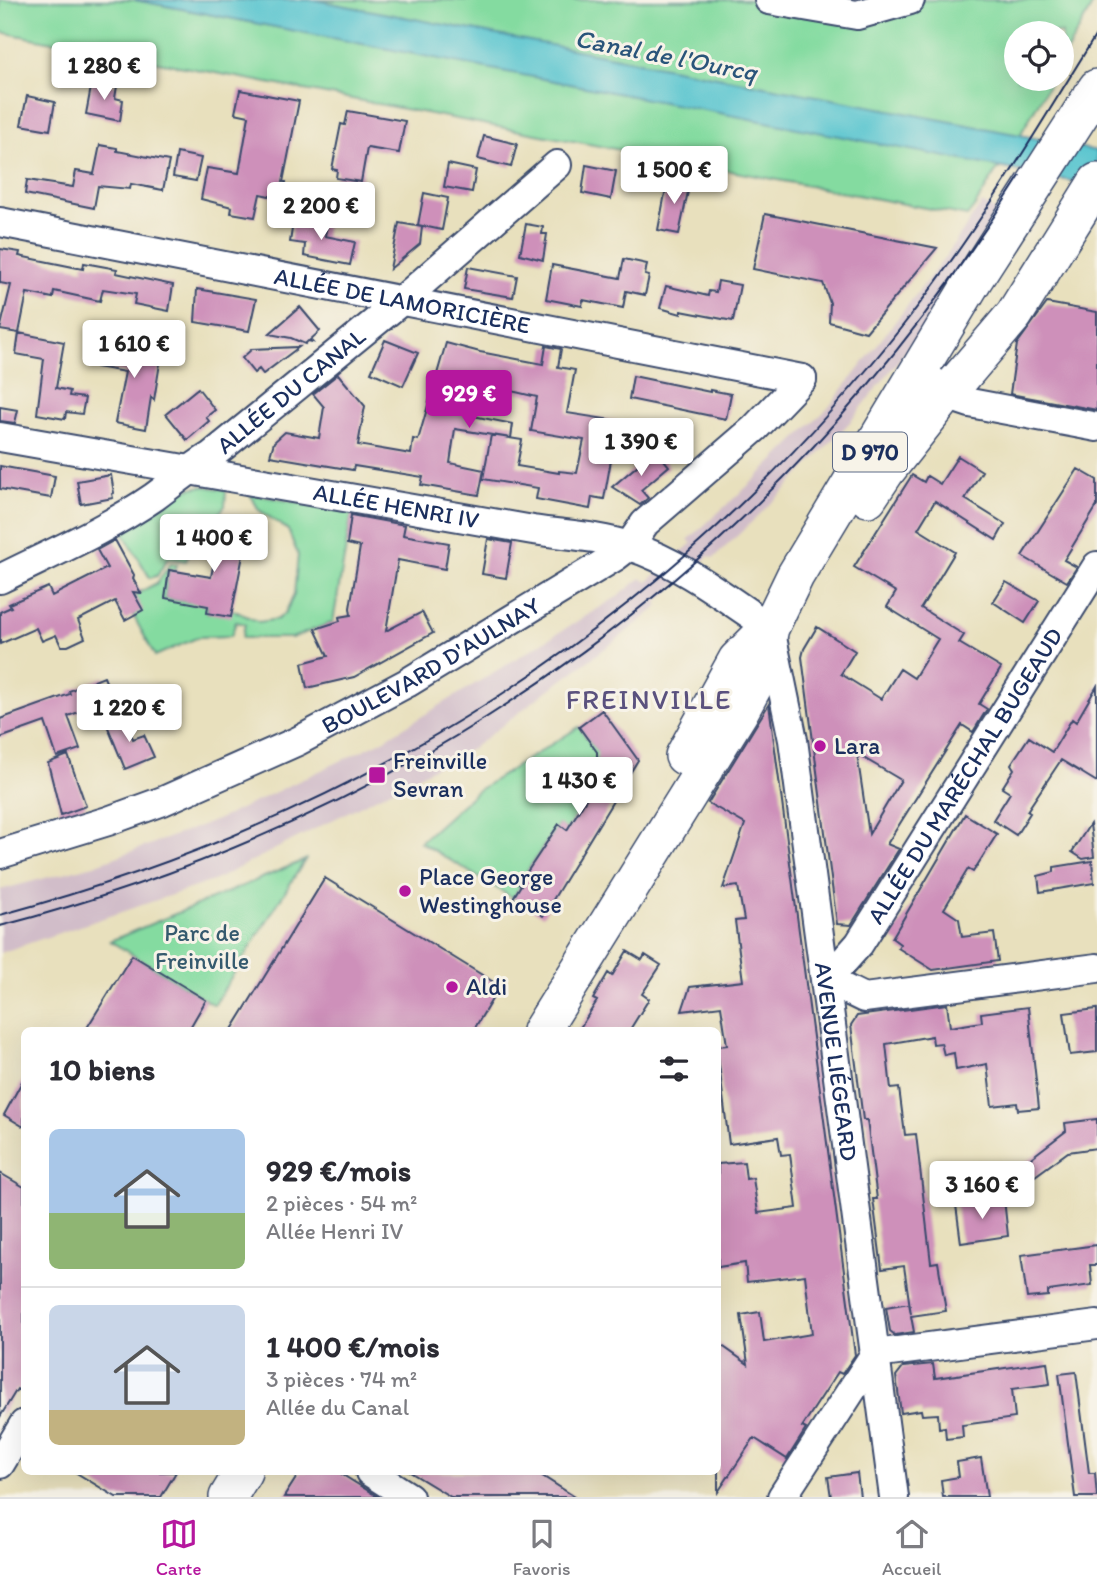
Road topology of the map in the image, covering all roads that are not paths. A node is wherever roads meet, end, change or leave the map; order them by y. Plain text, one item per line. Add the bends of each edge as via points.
1 (769, 0) edge
2 (910, 0) edge
3 (1090, 99) edge
4 (557, 165) dead end
5 (1097, 182) edge
6 (0, 222) edge
7 (401, 300) junction
8 (935, 344) junction
9 (802, 379) joint
10 (946, 395) junction
11 (1097, 427) edge
12 (0, 437) edge
13 (189, 469) junction
14 (629, 546) junction
15 (1097, 566) edge
16 (0, 579) edge
17 (769, 628) junction
18 (0, 854) edge
19 (1097, 968) edge
20 (827, 980) junction
21 (517, 1027) edge
22 (543, 1027) edge
23 (1097, 1325) edge
24 (875, 1353) junction
25 (21, 1429) edge
26 (0, 1464) edge
27 (241, 1475) edge
28 (265, 1475) edge
29 (375, 1475) edge
30 (228, 1497) edge
31 (253, 1497) edge
32 (409, 1497) edge
33 (782, 1497) edge
34 (894, 1497) edge

1 - 2 street via 857,15
3 - 8 main road, D 970
4 - 7 street, ALLÉE DU CANAL
5 - 10 main road, D 970 via 1014,315
6 - 7 street, ALLÉE DE LAMORICIÈRE
7 - 9 street, ALLÉE DE LAMORICIÈRE
7 - 13 street, ALLÉE DU CANAL via 211,456
8 - 10 street via 929,377
8 - 17 main road, D 970
9 - 14 street, BOULEVARD D'AULNAY via 755,428 645,523
10 - 11 street
10 - 17 main road, D 970 via 886,471 806,591
12 - 13 street, ALLÉE HENRI IV
13 - 14 street, ALLÉE HENRI IV
13 - 16 street, ALLÉE DU CANAL via 155,496 89,536
14 - 17 street, ALLÉE HENRI IV via 674,565
14 - 18 street, BOULEVARD D'AULNAY via 407,683 298,741 163,801
15 - 20 street, ALLÉE DU MARÉCHAL BUGEAUD via 859,944
17 - 20 street, AVENUE LIÉGEARD via 793,740
17 - 21 main road, D 970 via 737,660 641,829
17 - 22 main road, D 970 via 759,676 739,713
19 - 20 street via 864,998
20 - 24 street, AVENUE LIÉGEARD
23 - 24 street
24 - 33 street
24 - 34 street, AVENUE LIÉGEARD
25 - 26 street
27 - 30 main road
28 - 31 main road
29 - 32 street

